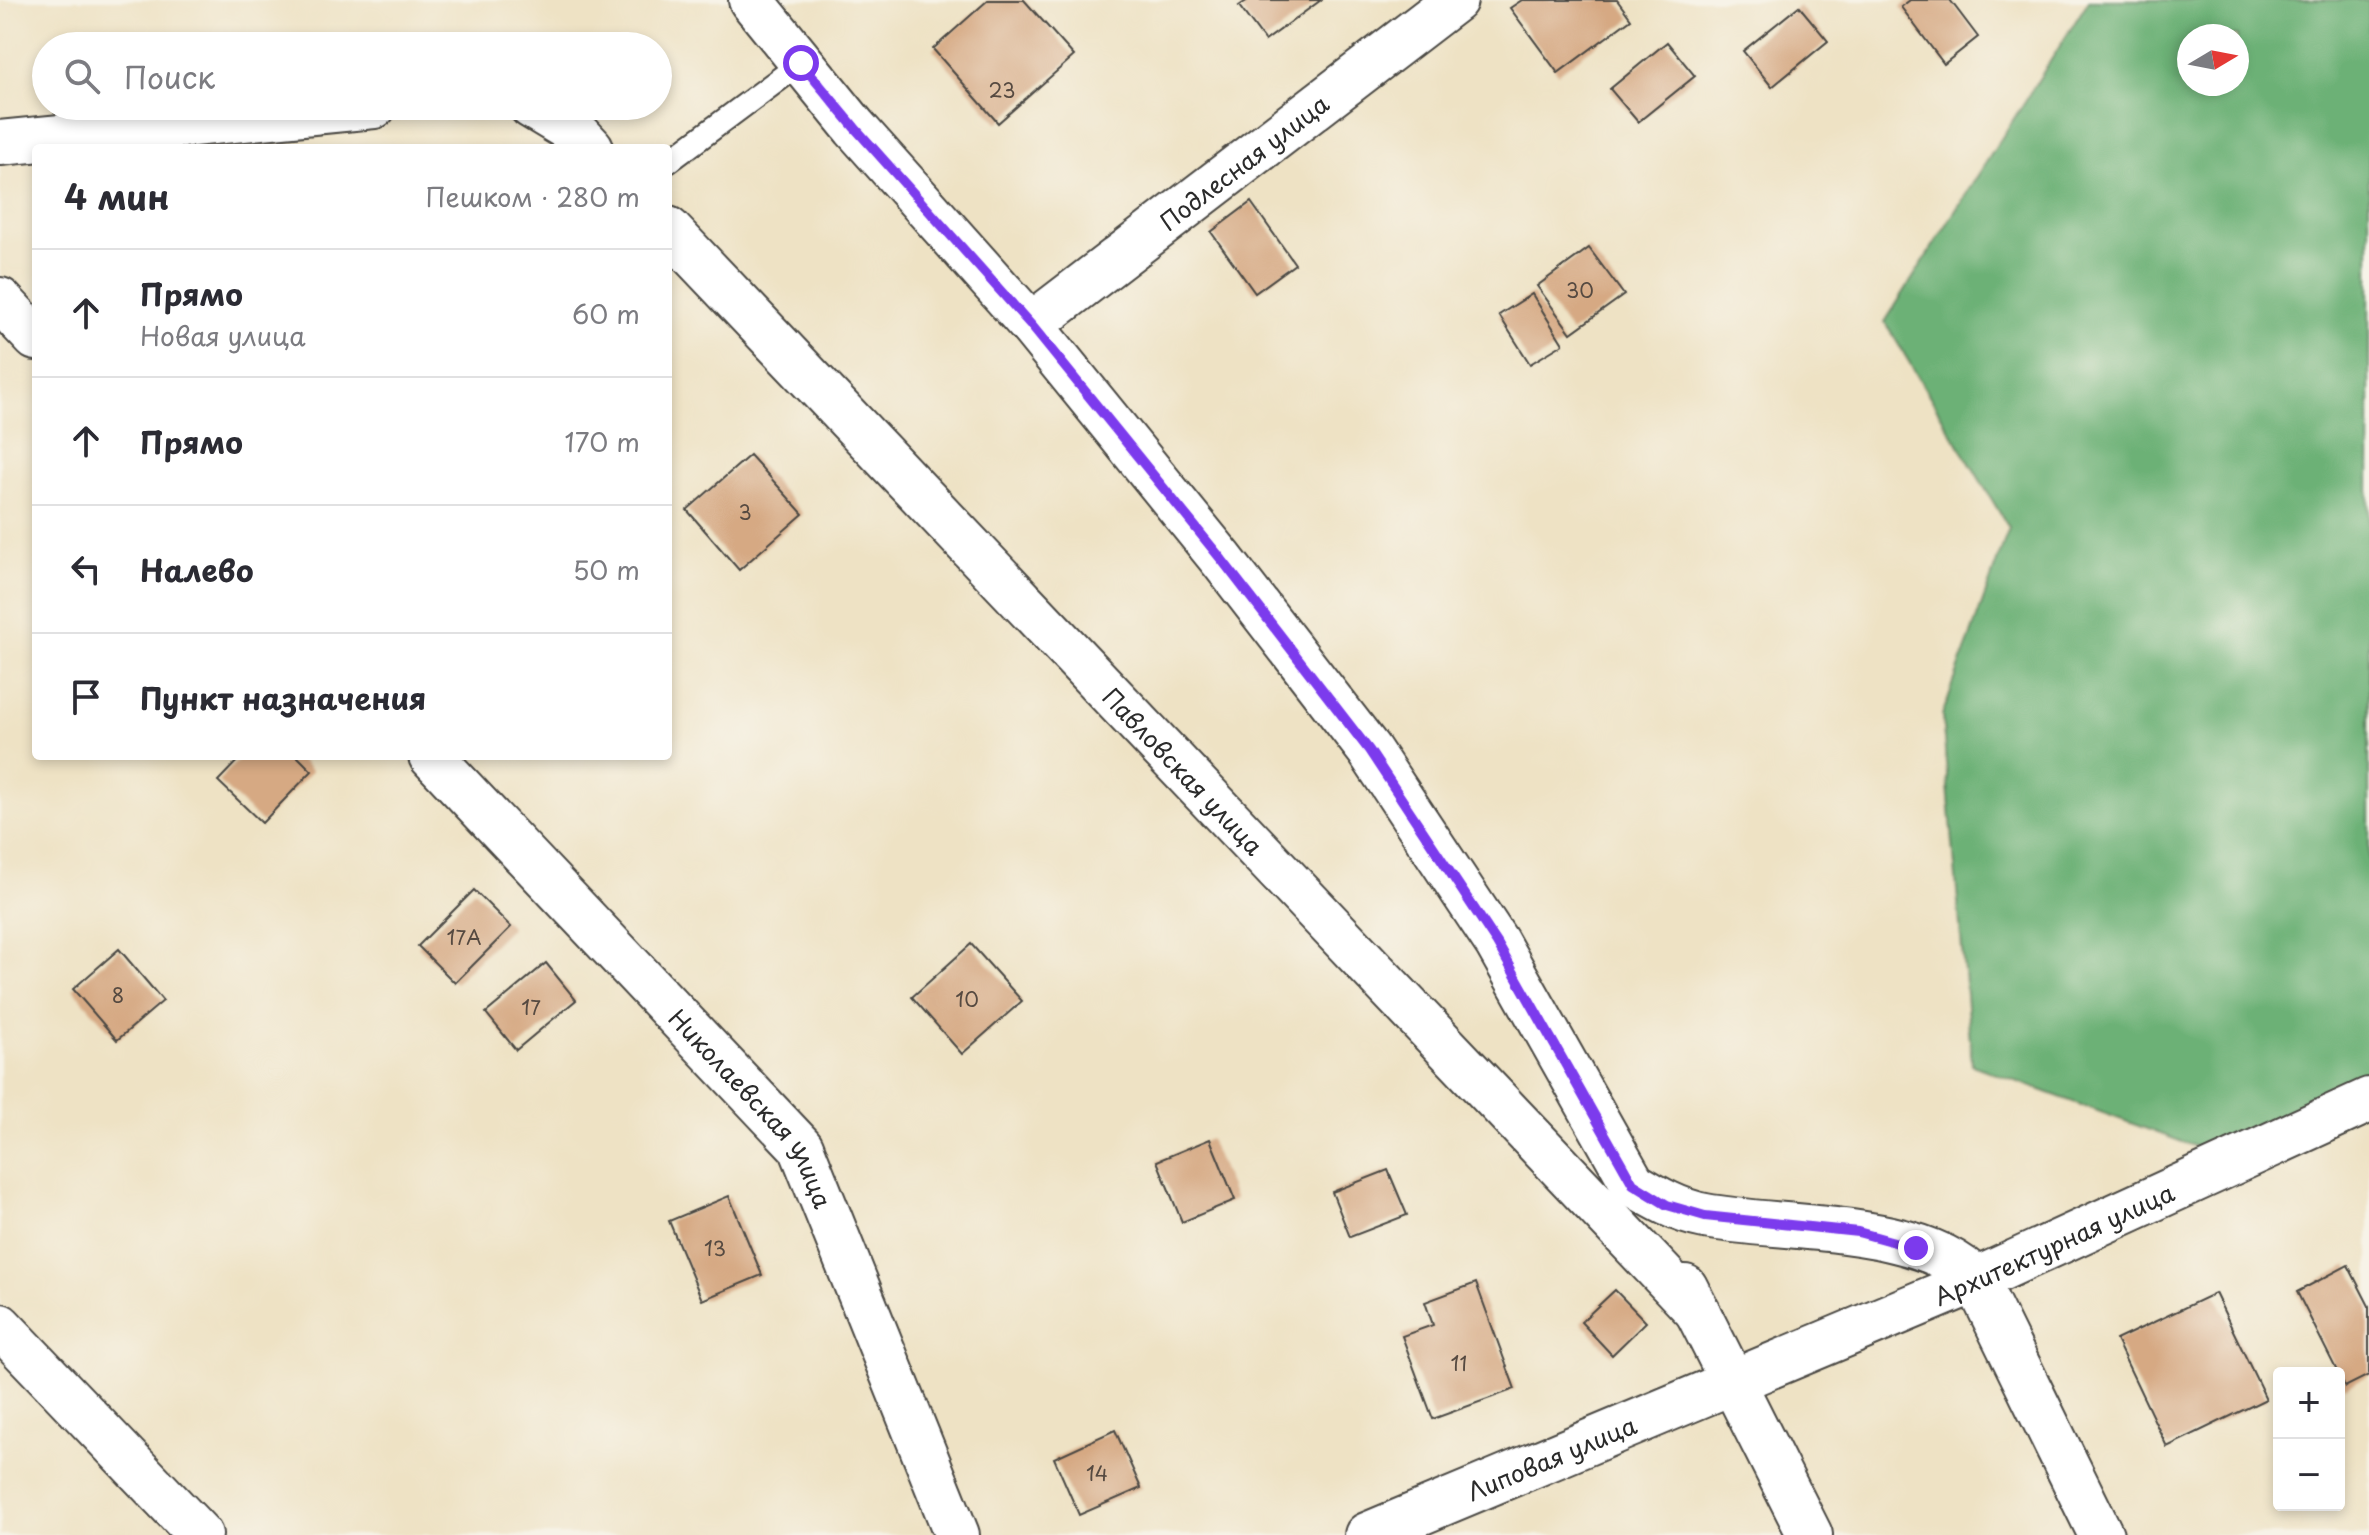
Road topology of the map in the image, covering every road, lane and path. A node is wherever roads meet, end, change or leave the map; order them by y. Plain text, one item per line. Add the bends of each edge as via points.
1 (751, 0) edge
2 (1455, 0) edge
3 (801, 63) junction
4 (232, 120) edge
5 (554, 120) edge
6 (0, 143) edge
7 (587, 144) edge
8 (672, 159) edge
9 (672, 233) edge
10 (0, 300) edge
11 (1031, 325) junction
12 (32, 334) edge
13 (435, 760) edge
14 (2369, 1100) edge
15 (1633, 1184) junction
16 (1976, 1280) junction
17 (1698, 1312) junction
18 (0, 1326) edge
19 (1734, 1381) junction
20 (200, 1535) edge
21 (957, 1535) edge
22 (1367, 1535) edge
23 (1810, 1535) edge
24 (2101, 1535) edge

1 - 3 street
2 - 11 street, Подлесная улица
3 - 8 lane
3 - 11 street
4 - 6 street
5 - 7 street
9 - 17 street, Павловская улица
10 - 12 street
11 - 15 street via 1369,750 1497,943
13 - 21 street, Николаевская улица via 801,1147
14 - 16 street, Архитектурная улица
15 - 16 street via 1667,1205 1705,1216 1858,1232 1916,1248 1962,1265
15 - 17 street
16 - 19 street, Архитектурная улица
16 - 24 street
17 - 19 street
18 - 20 street
19 - 22 street, Липовая улица
19 - 23 street

